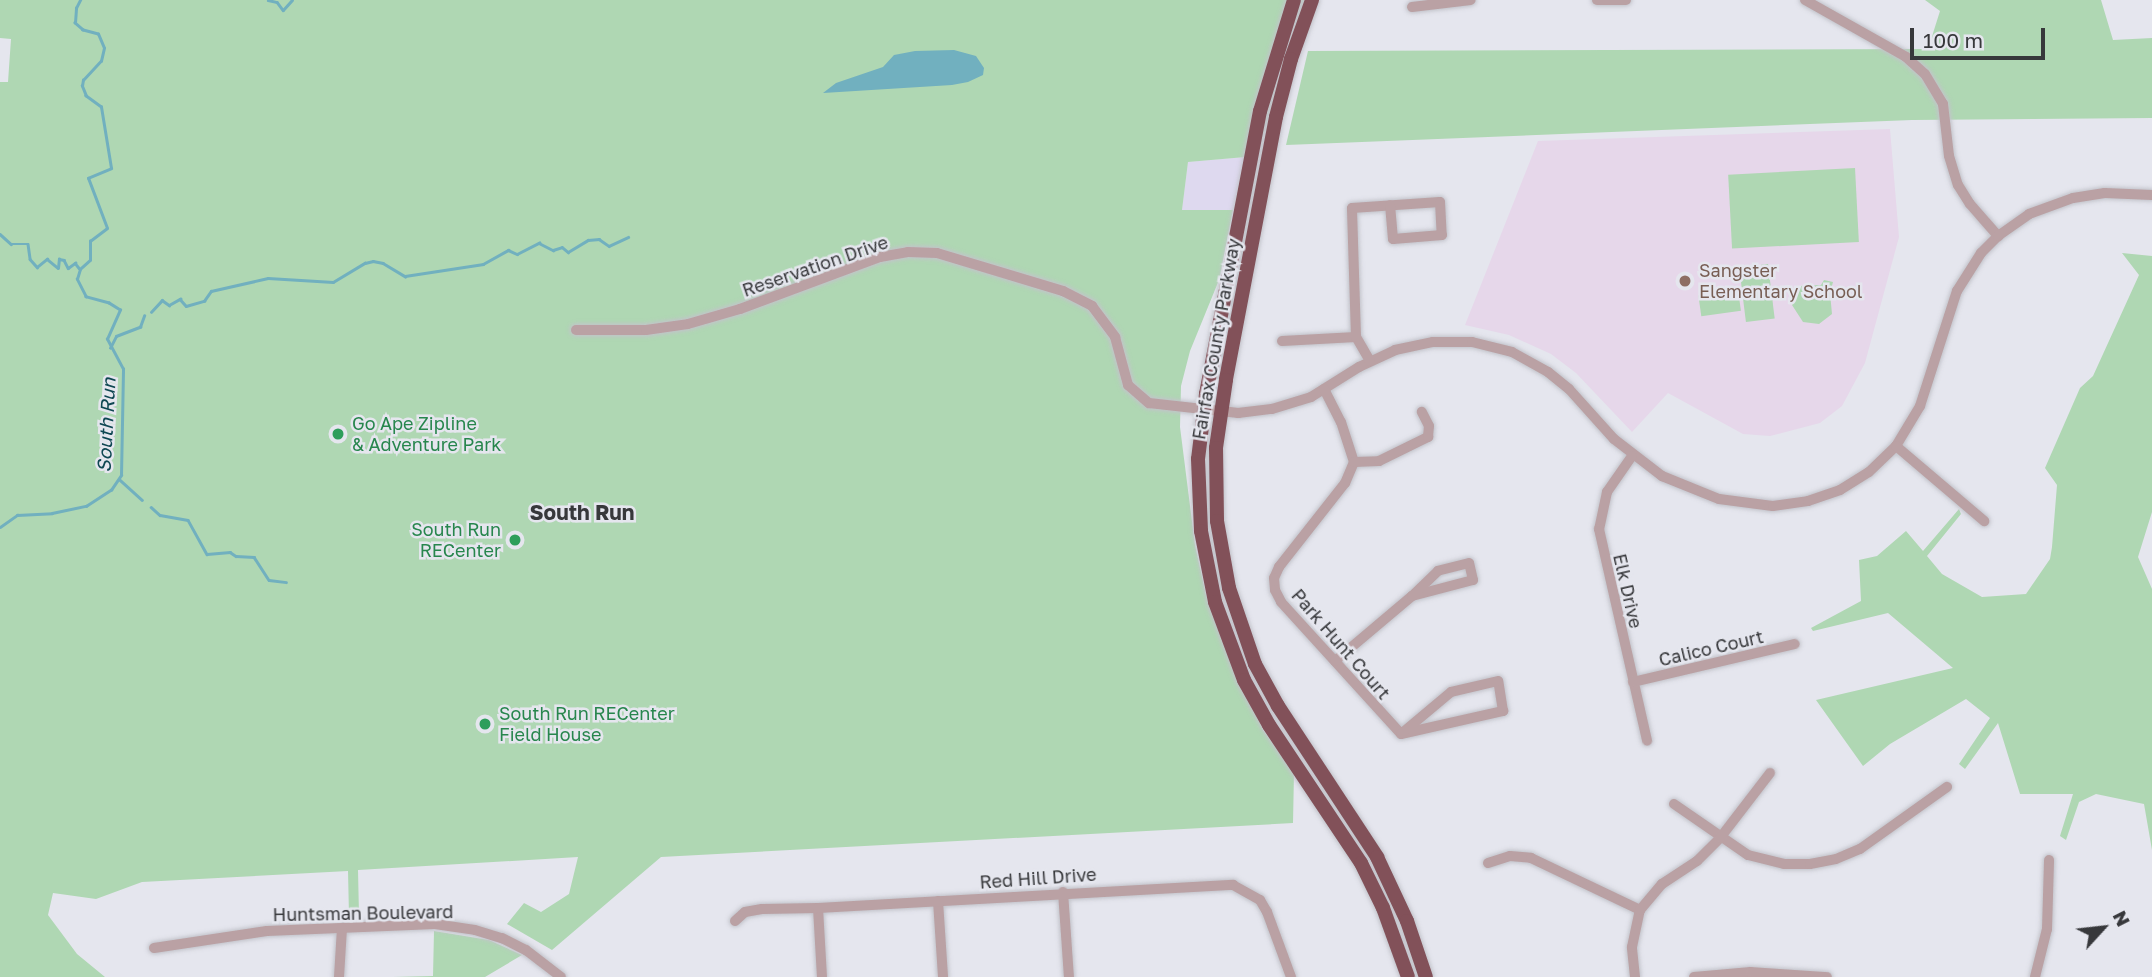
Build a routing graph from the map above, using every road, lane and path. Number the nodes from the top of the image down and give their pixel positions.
1 (1294, 0) edge
2 (1312, 0) edge
3 (1471, 0) edge
4 (1597, 0) edge
5 (1626, 0) edge
6 (1805, 0) edge
7 (1412, 7) dead end
8 (2152, 195) edge
9 (1391, 205) junction
10 (1998, 236) junction
11 (576, 330) dead end
12 (1356, 337) junction
13 (1282, 341) dead end
14 (1370, 361) junction
15 (1324, 389) junction
16 (1203, 410) junction
17 (1221, 411) junction
18 (1422, 412) dead end
19 (1896, 446) junction
20 (1632, 456) junction
21 (1354, 462) junction
22 (1984, 521) dead end
23 (1412, 596) junction
24 (1795, 644) dead end
25 (1335, 661) junction
26 (1633, 682) junction
27 (1401, 734) junction
28 (1647, 741) dead end
29 (1770, 773) dead end
30 (1947, 787) dead end
31 (1674, 804) dead end
32 (1720, 838) junction
33 (2049, 860) dead end
34 (1488, 863) dead end
35 (1063, 892) junction
36 (937, 901) junction
37 (818, 908) junction
38 (1640, 910) junction
39 (735, 920) dead end
40 (342, 928) junction
41 (154, 948) dead end
42 (340, 977) edge
43 (561, 977) edge
44 (822, 977) edge
45 (943, 977) edge
46 (1069, 977) edge
47 (1291, 977) edge
48 (1408, 977) edge
49 (1426, 977) edge
50 (1635, 977) edge
51 (1693, 977) edge
52 (1827, 977) edge
53 (2035, 977) edge

1 - 16 highway, Fairfax County Parkway
2 - 17 highway, Fairfax County Parkway
3 - 7 street
4 - 5 street
6 - 10 street
8 - 10 street, Reservation Drive
9 - 9 street
9 - 12 street
10 - 19 street, Reservation Drive
11 - 16 street, Reservation Drive
12 - 13 street
12 - 14 street
14 - 15 street, Reservation Drive
14 - 20 street, Reservation Drive
15 - 17 street, Reservation Drive
15 - 21 street
16 - 17 street, Reservation Drive
16 - 48 highway, Fairfax County Parkway
17 - 49 highway, Fairfax County Parkway
18 - 21 street
19 - 20 street, Reservation Drive
19 - 22 street
20 - 26 street, Elk Drive
21 - 25 street, Park Hunt Court
23 - 23 street
23 - 25 street
24 - 26 street, Calico Court
25 - 27 street, Park Hunt Court
26 - 28 street, Elk Drive
27 - 27 street
29 - 32 street
30 - 32 street
31 - 32 street
32 - 38 street
33 - 53 street
34 - 38 street
35 - 36 street, Red Hill Drive
35 - 46 street
35 - 47 street, Red Hill Drive
36 - 37 street, Red Hill Drive
36 - 45 street
37 - 39 street, Red Hill Drive
37 - 44 street
38 - 50 street
40 - 41 street, Huntsman Boulevard
40 - 42 street
40 - 43 street, Huntsman Boulevard
51 - 52 street

